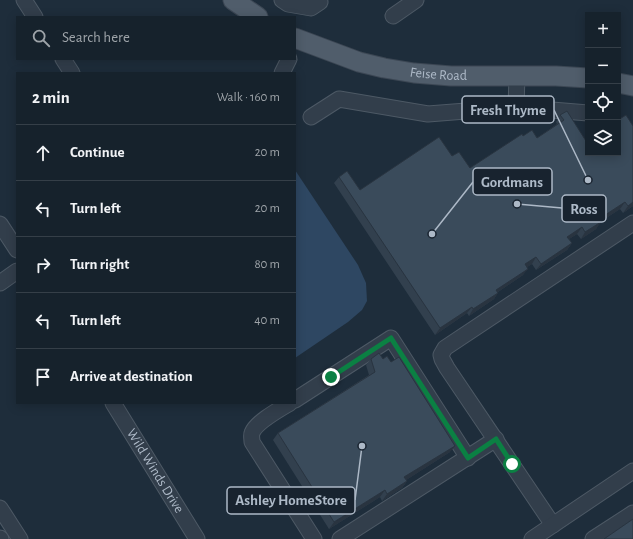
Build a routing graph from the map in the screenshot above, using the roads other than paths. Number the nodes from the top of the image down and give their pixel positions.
1 (24, 0) edge
2 (233, 0) edge
3 (282, 0) edge
4 (318, 0) edge
5 (411, 2) edge
6 (34, 16) edge
7 (257, 16) edge
8 (393, 16) dead end
9 (296, 41) edge
10 (64, 60) edge
11 (288, 60) edge
12 (71, 72) edge
13 (282, 72) edge
14 (517, 76) junction
15 (585, 78) edge
16 (621, 84) edge
17 (633, 86) edge
18 (516, 108) junction
19 (585, 113) edge
20 (312, 118) dead end
21 (633, 223) edge
22 (0, 224) edge
23 (16, 248) edge
24 (16, 272) edge
25 (0, 283) edge
26 (296, 399) edge
27 (114, 404) edge
28 (288, 404) edge
29 (496, 439) junction
30 (468, 458) junction
31 (632, 475) edge
32 (0, 508) edge
33 (633, 513) edge
34 (552, 531) edge
35 (20, 539) edge
36 (197, 539) edge
37 (314, 539) edge
38 (340, 539) edge
39 (532, 539) edge
40 (593, 539) edge

1 - 6 street
2 - 7 main road
3 - 4 street
5 - 8 street
9 - 14 main road, Feise Road
10 - 12 street
11 - 13 street
14 - 15 main road, Feise Road
14 - 18 street
16 - 17 main road
18 - 19 street
18 - 20 street
21 - 29 street
22 - 23 street
24 - 25 street
26 - 30 street
27 - 36 street, Wild Winds Drive
28 - 37 street
29 - 30 street
29 - 34 street
30 - 38 street
31 - 34 street
32 - 35 street
33 - 40 street
34 - 39 street

